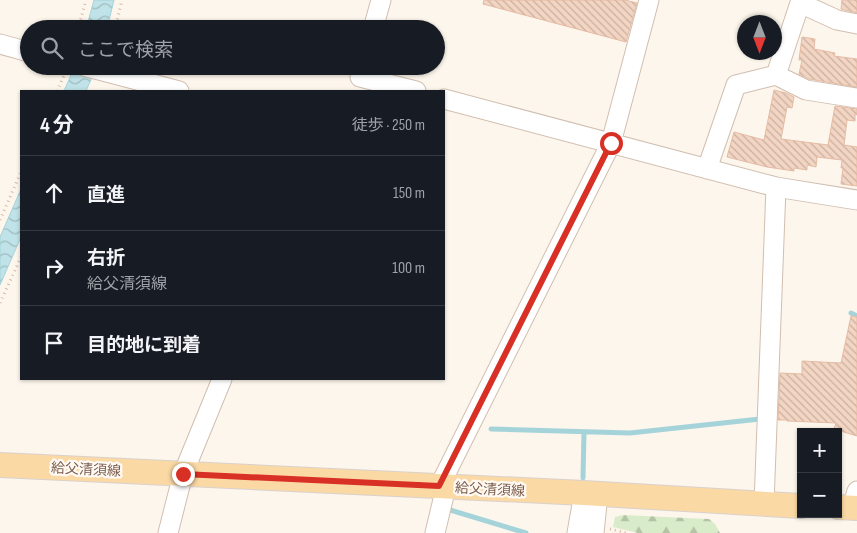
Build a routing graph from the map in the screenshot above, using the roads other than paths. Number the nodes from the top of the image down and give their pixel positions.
1 (381, 0) edge
2 (649, 0) edge
3 (801, 2) edge
4 (375, 20) edge
5 (857, 24) edge
6 (0, 44) edge
7 (20, 50) edge
8 (118, 75) edge
9 (776, 75) junction
10 (359, 78) edge
11 (175, 90) edge
12 (412, 90) edge
13 (445, 98) edge
14 (857, 98) edge
15 (611, 143) junction
16 (707, 169) junction
17 (776, 187) junction
18 (857, 200) edge
19 (222, 380) edge
20 (0, 465) edge
21 (183, 474) junction
22 (443, 487) junction
23 (591, 494) junction
24 (764, 504) junction
25 (797, 506) edge
26 (168, 533) edge
27 (434, 533) edge
28 (577, 533) edge
29 (594, 533) edge

1 - 4 street
2 - 15 street
3 - 5 street
3 - 9 street
6 - 7 street
8 - 11 street
9 - 14 street
9 - 16 street
10 - 12 street
13 - 15 street
15 - 16 street
15 - 22 street
16 - 17 street
17 - 18 street
17 - 24 street
19 - 21 street
20 - 21 main road, 給父清須線
21 - 22 main road, 給父清須線
21 - 26 street
22 - 23 main road, 給父清須線
22 - 27 street
23 - 24 main road, 給父清須線
23 - 28 street
23 - 29 street
24 - 25 main road, 給父清須線

